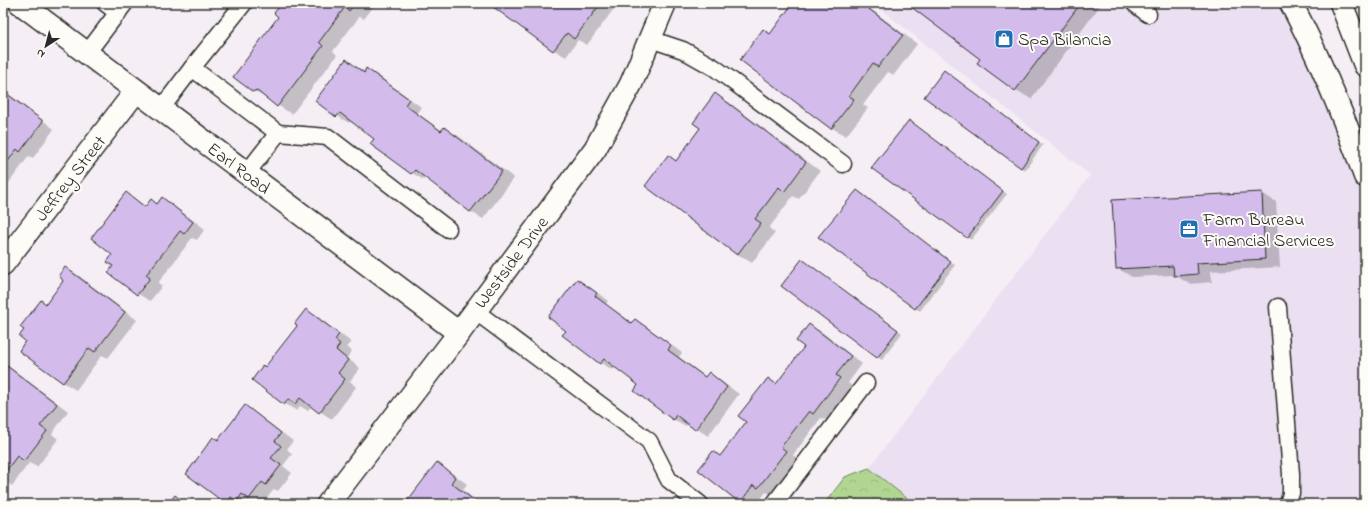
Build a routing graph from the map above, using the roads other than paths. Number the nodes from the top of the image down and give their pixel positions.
1 (20, 3) edge
2 (105, 3) edge
3 (244, 3) edge
4 (665, 3) edge
5 (1134, 3) edge
6 (1291, 3) edge
7 (1341, 3) edge
8 (122, 8) edge
9 (1148, 14) dead end
10 (650, 39) junction
11 (87, 53) junction
12 (1365, 65) edge
13 (192, 68) junction
14 (136, 91) junction
15 (161, 110) junction
16 (278, 132) junction
17 (843, 164) dead end
18 (246, 174) junction
19 (1365, 176) edge
20 (448, 229) dead end
21 (3, 264) edge
22 (1278, 307) dead end
23 (475, 311) junction
24 (458, 333) junction
25 (866, 383) dead end
26 (333, 502) edge
27 (700, 504) edge
28 (774, 504) edge
29 (1288, 504) edge

1 - 11 street, Earl Road
2 - 8 lane
3 - 13 lane
4 - 10 street, Westside Drive
5 - 9 lane
6 - 19 street
7 - 12 street
8 - 11 lane
10 - 17 lane
10 - 23 street, Westside Drive
11 - 14 street, Earl Road
13 - 15 lane
13 - 16 lane
14 - 15 street, Earl Road
14 - 21 street, Jeffrey Street
15 - 18 street, Earl Road
16 - 18 lane
16 - 20 lane
18 - 24 street, Earl Road
22 - 29 lane
23 - 24 street, Westside Drive
23 - 27 lane
24 - 26 street, Westside Drive
25 - 28 lane

